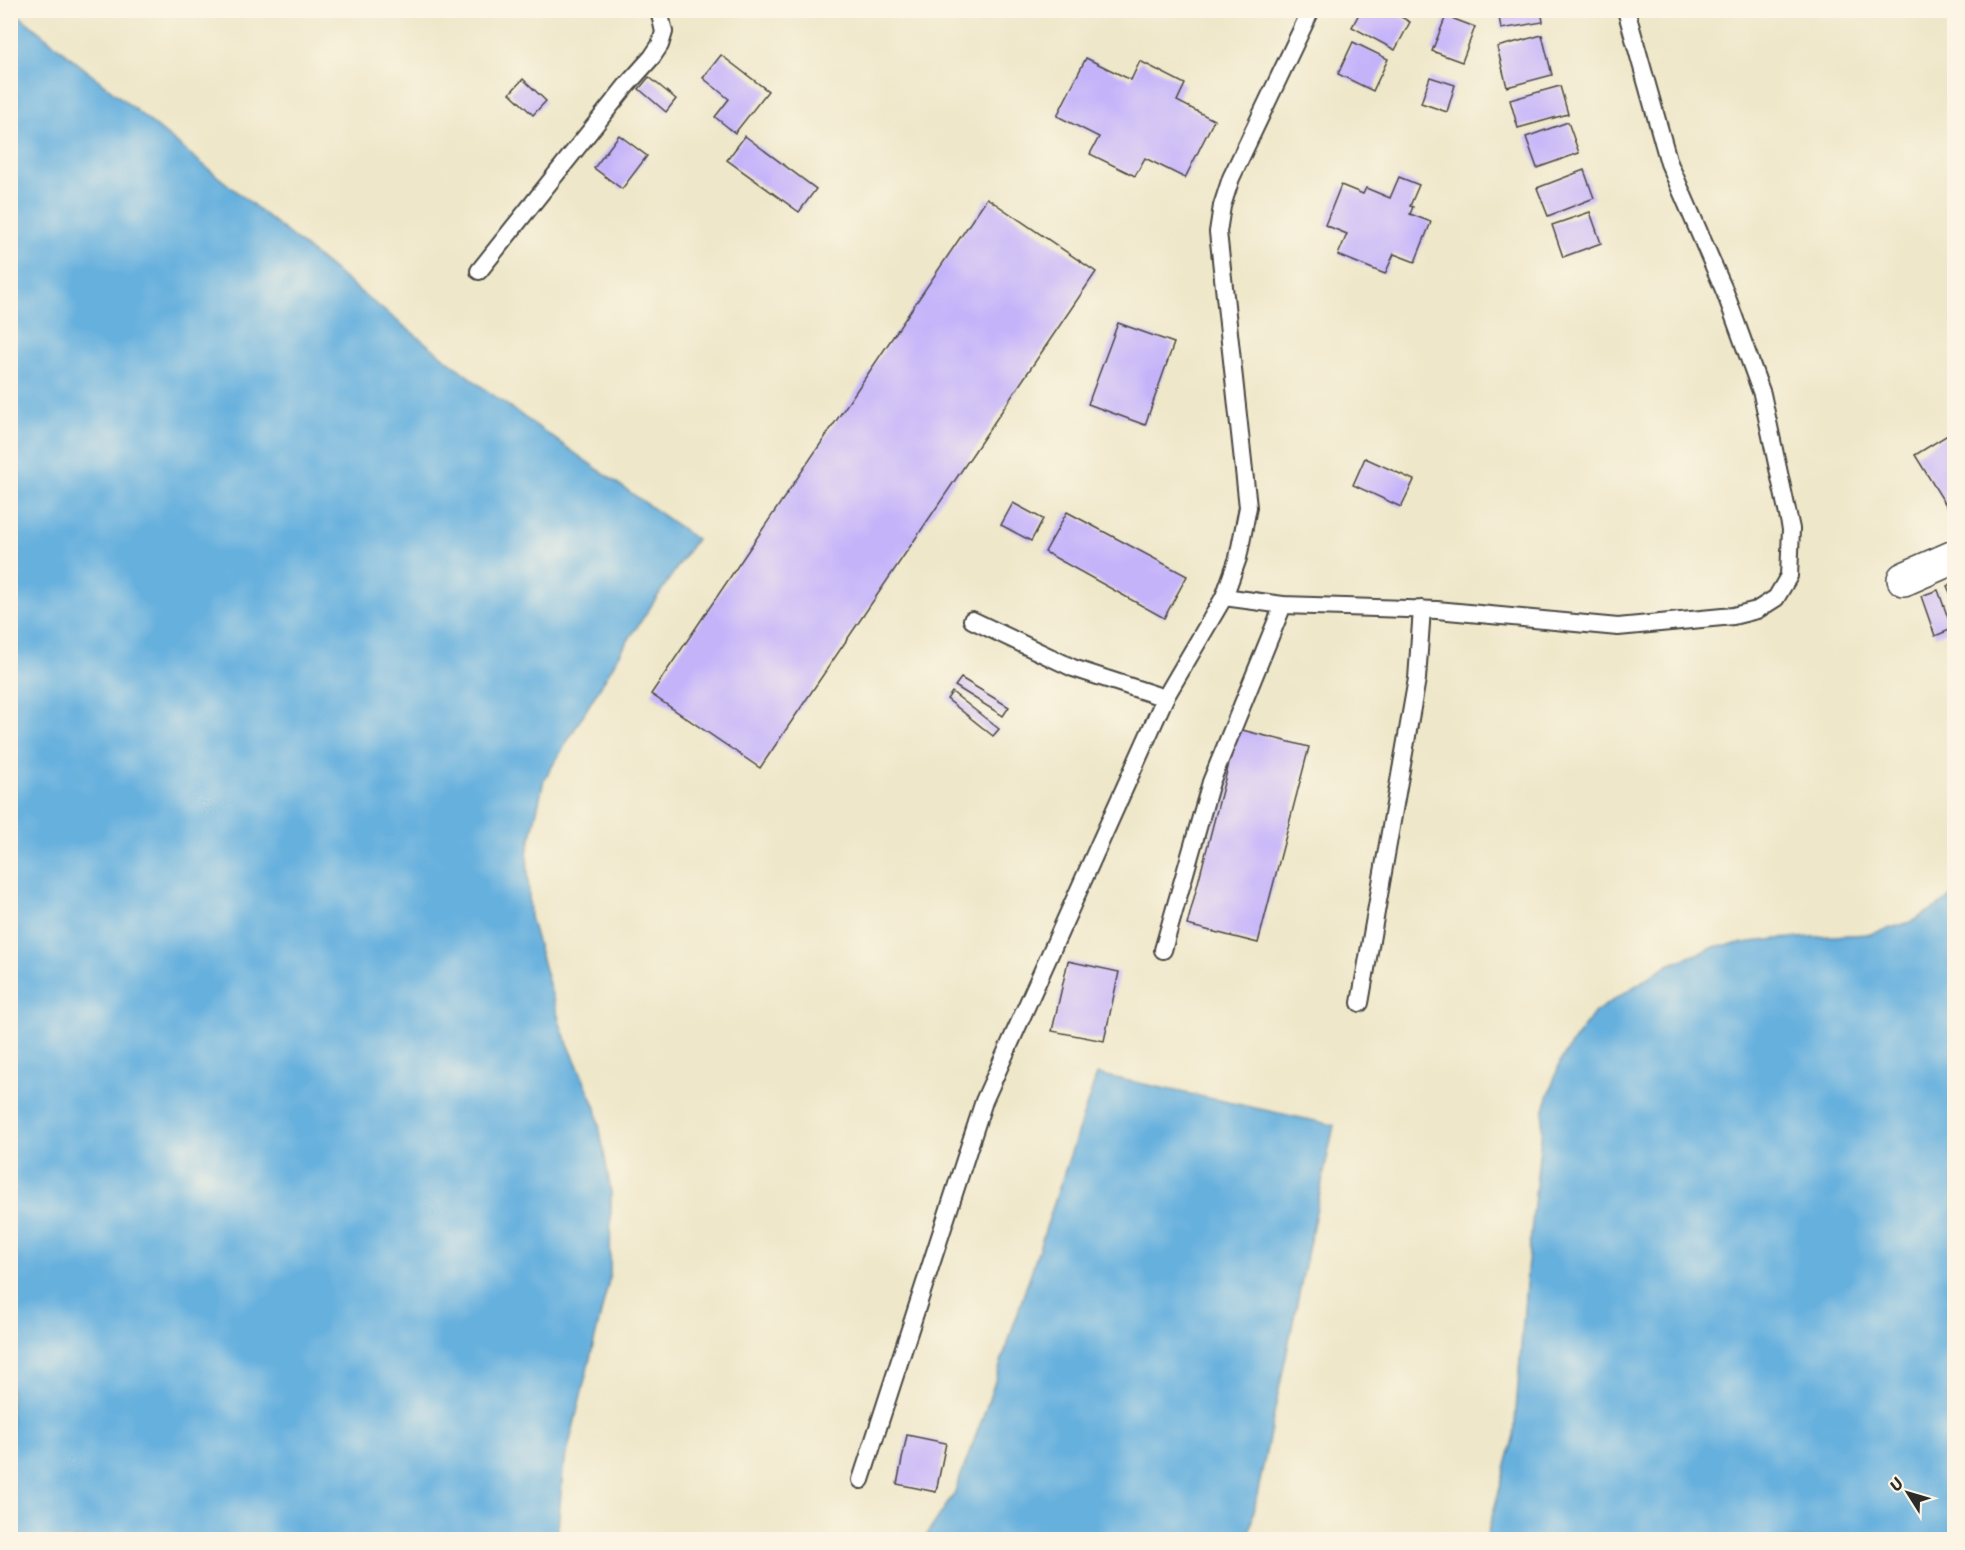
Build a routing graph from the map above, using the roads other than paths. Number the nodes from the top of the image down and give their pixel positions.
1 (659, 10) edge
2 (1311, 10) edge
3 (1626, 10) edge
4 (479, 271) dead end
5 (1954, 557) edge
6 (1904, 579) dead end
7 (1224, 597) junction
8 (1283, 605) junction
9 (1422, 609) junction
10 (972, 620) dead end
11 (1165, 698) junction
12 (1163, 950) dead end
13 (1360, 1003) dead end
14 (861, 1480) dead end

1 - 4 lane
2 - 7 lane
3 - 9 lane
5 - 6 street
7 - 8 lane
7 - 11 lane
8 - 9 lane
8 - 12 lane
9 - 13 lane
10 - 11 lane
11 - 14 lane

